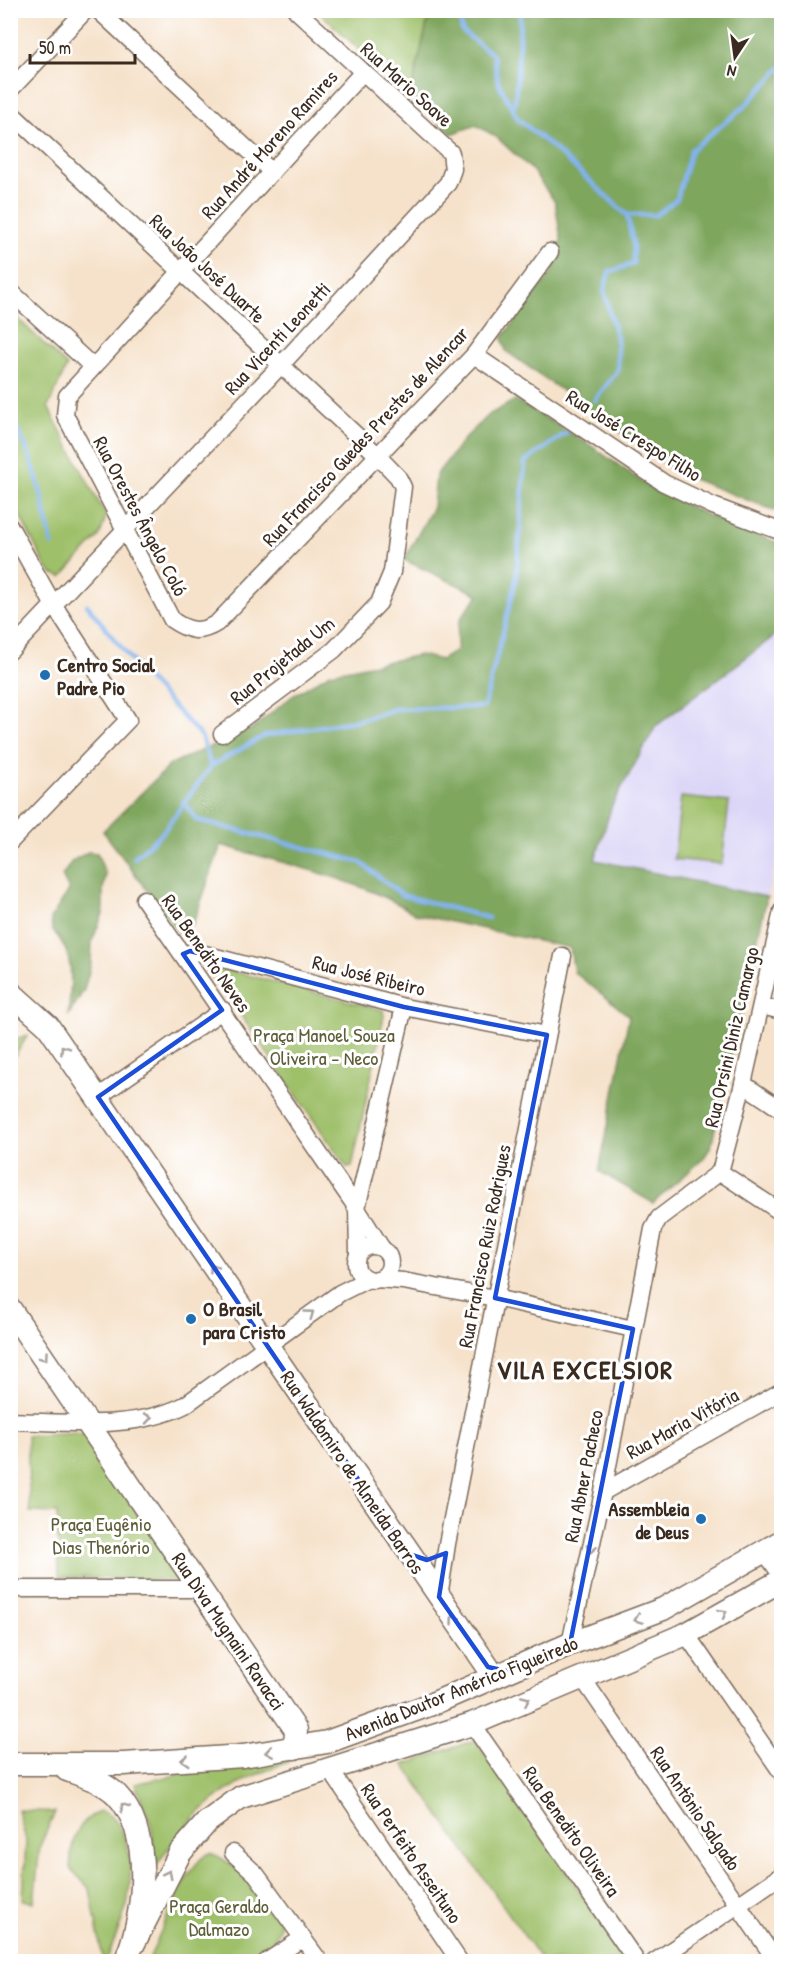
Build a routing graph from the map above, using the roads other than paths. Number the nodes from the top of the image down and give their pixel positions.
1 (86, 10) edge
2 (98, 10) edge
3 (296, 10) edge
4 (363, 72) junction
5 (10, 90) edge
6 (10, 112) edge
7 (453, 169) joint
8 (272, 172) junction
9 (550, 252) dead end
10 (182, 272) junction
11 (10, 291) edge
12 (474, 355) junction
13 (281, 365) junction
14 (92, 366) junction
15 (65, 406) joint
16 (377, 455) junction
17 (10, 527) edge
18 (125, 530) junction
19 (782, 532) edge
20 (54, 604) junction
21 (196, 631) joint
22 (10, 651) edge
23 (222, 734) dead end
24 (10, 842) edge
25 (144, 899) dead end
26 (782, 911) edge
27 (183, 954) junction
28 (562, 956) dead end
29 (10, 992) edge
30 (761, 1006) junction
31 (404, 1007) junction
32 (222, 1010) junction
33 (782, 1011) edge
34 (547, 1035) junction
35 (743, 1083) junction
36 (98, 1097) junction
37 (782, 1110) edge
38 (720, 1172) junction
39 (357, 1208) junction
40 (782, 1213) edge
41 (358, 1253) junction
42 (386, 1253) junction
43 (372, 1279) junction
44 (426, 1285) junction
45 (495, 1298) junction
46 (10, 1309) edge
47 (633, 1329) junction
48 (266, 1346) junction
49 (782, 1391) edge
50 (10, 1421) edge
51 (89, 1423) junction
52 (603, 1491) junction
53 (447, 1544) junction
54 (773, 1546) edge
55 (409, 1554) junction
56 (782, 1576) edge
57 (782, 1581) edge
58 (10, 1589) edge
59 (200, 1589) junction
60 (439, 1597) junction
61 (686, 1634) junction
62 (570, 1644) junction
63 (641, 1652) junction
64 (496, 1672) junction
65 (581, 1676) junction
66 (472, 1724) junction
67 (295, 1748) junction
68 (357, 1759) junction
69 (21, 1765) edge
70 (329, 1768) junction
71 (782, 1773) edge
72 (234, 1853) dead end
73 (782, 1875) edge
74 (737, 1906) junction
75 (303, 1938) junction
76 (129, 1953) edge
77 (266, 1962) edge
78 (320, 1962) edge
79 (460, 1962) edge
80 (637, 1962) edge
81 (654, 1962) edge
82 (777, 1962) edge

1 - 5 street
2 - 8 street
3 - 4 street, Rua Mario Soave
4 - 7 street, Rua Mario Soave
4 - 8 street, Rua André Moreno Ramires
6 - 10 street, Rua João José Duarte
7 - 13 street, Rua Vicenti Leonetti
8 - 10 street, Rua André Moreno Ramires
9 - 12 street, Rua Francisco Guedes Prestes de Alencar
10 - 13 street, Rua João José Duarte
10 - 14 street, Rua André Moreno Ramires
11 - 14 street
12 - 16 street, Rua Francisco Guedes Prestes de Alencar
12 - 19 street, Rua José Crespo Filho
13 - 16 street, Rua João José Duarte
13 - 18 street, Rua Vicenti Leonetti
14 - 15 street, Rua André Moreno Ramires
15 - 18 street, Rua Orestes Ângelo Coló
16 - 21 street, Rua Francisco Guedes Prestes de Alencar
16 - 23 street, Rua Projetada Um
17 - 20 street
18 - 20 street, Rua Vicenti Leonetti
18 - 21 street, Rua Orestes Ângelo Coló
20 - 22 street, Rua Vicenti Leonetti
20 - 24 street
25 - 27 street, Rua Benedito Neves
26 - 30 street, Rua Orsini Diniz Camargo
27 - 31 street, Rua José Ribeiro
27 - 32 street, Rua Benedito Neves
28 - 34 street, Rua Francisco Ruiz Rodrigues
36 -> 29 main road, Rua Waldomiro de Almeida Barros
30 - 33 street
30 - 35 street, Rua Orsini Diniz Camargo
31 - 34 street, Rua José Ribeiro
31 - 39 street
32 - 36 street
32 - 39 street, Rua Benedito Neves
34 - 45 street, Rua Francisco Ruiz Rodrigues
35 - 37 street
35 - 38 street, Rua Orsini Diniz Camargo
48 -> 36 main road, Rua Waldomiro de Almeida Barros
38 - 40 street
38 - 47 street, Rua Abner Pacheco
39 - 41 street
39 - 42 street, Rua Benedito Neves
41 - 42 street
41 - 43 street
42 - 43 street
42 - 44 street, Rua Benedito Neves
43 - 44 street
48 -> 43 street
44 - 45 street
45 - 47 street
45 - 53 street, Rua Francisco Ruiz Rodrigues
46 -> 51 main road, Rua Diva Mugnaini Ravacci
47 - 52 street, Rua Abner Pacheco
51 -> 48 street
48 - 55 main road, Rua Waldomiro de Almeida Barros
49 - 52 street, Rua Maria Vitória
50 - 51 street
51 - 59 main road, Rua Diva Mugnaini Ravacci
52 -> 62 street, Rua Abner Pacheco
53 - 55 street
53 - 60 street, Rua Francisco Ruiz Rodrigues
54 - 56 street
54 -> 62 main road, Avenida Doutor Américo Figueiredo
55 - 60 main road, Rua Waldomiro de Almeida Barros
61 -> 57 main road, Avenida Doutor Américo Figueiredo
58 - 59 street
59 - 67 main road, Rua Diva Mugnaini Ravacci
64 -> 60 main road, Rua Waldomiro de Almeida Barros
61 - 63 main road, Avenida Doutor Américo Figueiredo
61 - 71 street
62 - 63 main road
62 - 64 main road, Avenida Doutor Américo Figueiredo
63 - 65 main road, Avenida Doutor Américo Figueiredo
64 - 67 main road, Avenida Doutor Américo Figueiredo
64 - 68 main road
66 -> 65 main road, Avenida Doutor Américo Figueiredo
65 - 74 street, Rua Antônio Salgado
66 - 68 main road, Avenida Doutor Américo Figueiredo
66 - 80 street, Rua Benedito Oliveira
67 -> 69 main road, Avenida Doutor Américo Figueiredo
68 - 70 main road, Avenida Doutor Américo Figueiredo
76 -> 69 main road
76 -> 70 main road, Avenida Doutor Américo Figueiredo
70 - 79 street, Rua Perfeito Asseituno
72 - 75 street
73 - 74 street
74 - 81 street
74 - 82 street, Rua Antônio Salgado
75 - 77 street
75 - 78 street

